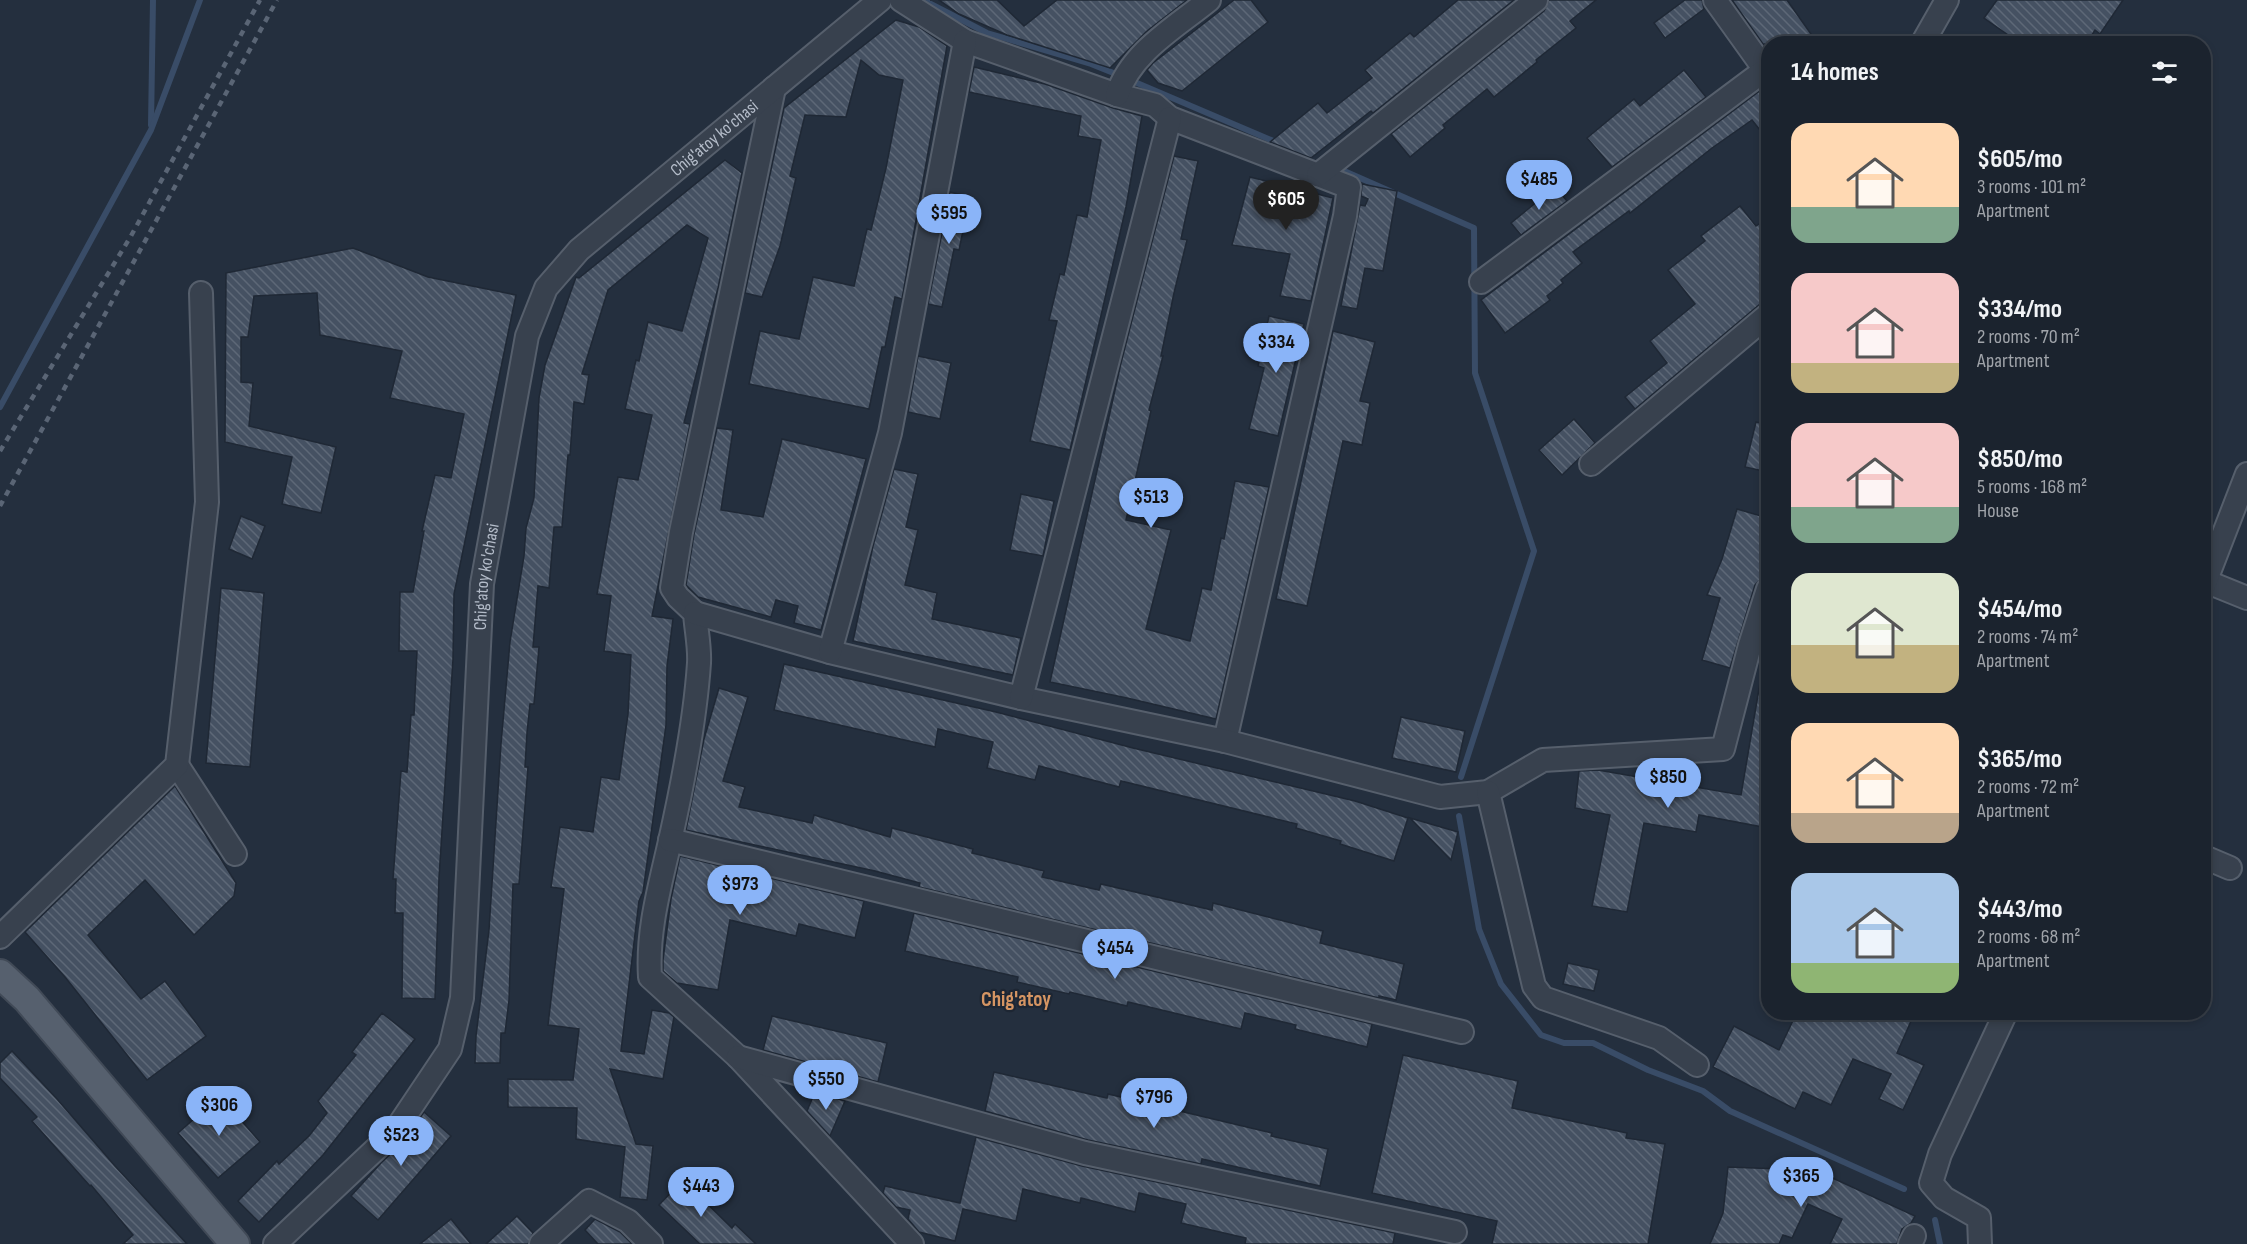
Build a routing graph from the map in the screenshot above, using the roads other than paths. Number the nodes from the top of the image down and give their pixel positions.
1 (880, 0) edge
2 (901, 0) edge
3 (1209, 0) edge
4 (1536, 0) edge
5 (1715, 0) edge
6 (1947, 0) edge
7 (1927, 36) edge
8 (965, 41) junction
9 (1761, 64) edge
10 (1761, 76) edge
11 (774, 88) junction
12 (1119, 88) junction
13 (1170, 118) junction
14 (1318, 175) junction
15 (1480, 282) dead end
16 (201, 293) dead end
17 (1761, 321) edge
18 (1591, 464) dead end
19 (2247, 474) edge
20 (2211, 565) edge
21 (2211, 585) edge
22 (2247, 598) edge
23 (1761, 611) edge
24 (695, 613) junction
25 (830, 652) junction
26 (1022, 698) junction
27 (1225, 741) junction
28 (177, 765) junction
29 (1488, 792) junction
30 (670, 840) junction
31 (235, 854) dead end
32 (2211, 860) edge
33 (2230, 868) dead end
34 (0, 938) edge
35 (0, 974) edge
36 (2002, 1020) edge
37 (1462, 1032) dead end
38 (738, 1057) junction
39 (1697, 1065) dead end
40 (1455, 1232) dead end
41 (235, 1244) edge
42 (275, 1244) edge
43 (541, 1244) edge
44 (651, 1244) edge
45 (912, 1244) edge
46 (1980, 1244) edge

1 - 11 street, Chig'atoy ko'chasi
2 - 8 street
3 - 12 street
4 - 14 street
5 - 9 street
6 - 7 street
8 - 12 street
8 - 25 street
10 - 15 street
11 - 24 street
11 - 42 street, Chig'atoy ko'chasi
12 - 13 street
13 - 14 street
13 - 26 street
14 - 27 street
16 - 28 street
17 - 18 street
19 - 20 street
21 - 22 street
23 - 29 street
24 - 25 street
24 - 30 street
25 - 26 street
26 - 27 street
27 - 29 street
28 - 31 street
28 - 34 street
29 - 39 street
30 - 37 street
30 - 38 street
32 - 33 street
35 - 41 main road
36 - 46 street
38 - 40 street
38 - 45 street
43 - 44 street

